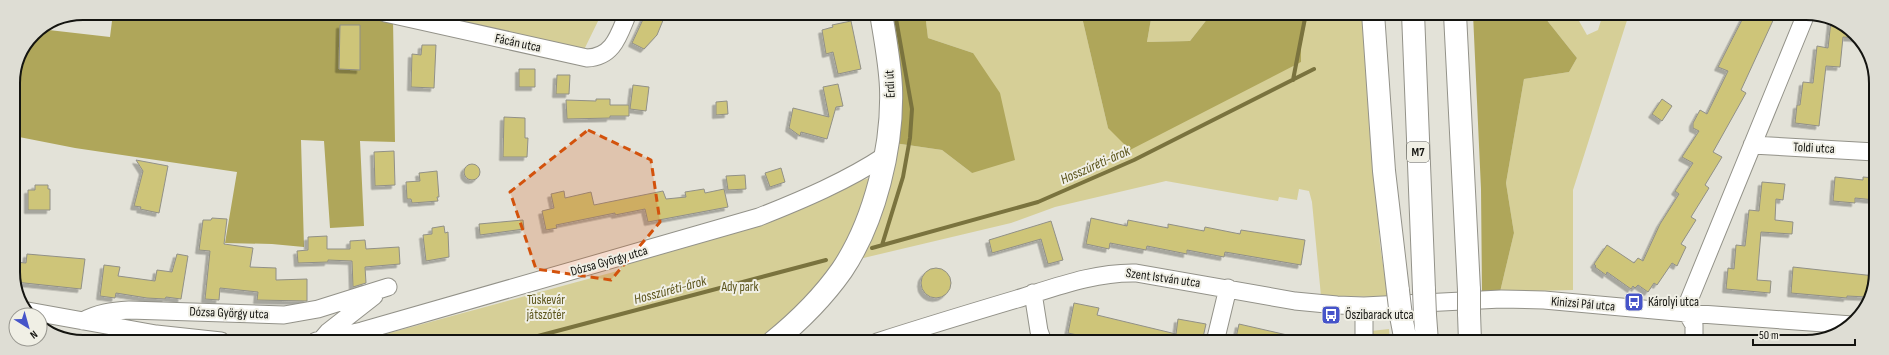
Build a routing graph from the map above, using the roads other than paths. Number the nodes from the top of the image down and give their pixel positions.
1 (416, 20) edge
2 (625, 20) edge
3 (882, 20) edge
4 (1374, 20) edge
5 (1378, 20) edge
6 (1413, 20) edge
7 (1455, 20) edge
8 (1804, 20) edge
9 (1379, 76) junction
10 (1752, 145) junction
11 (1869, 152) edge
12 (886, 155) junction
13 (1228, 288) junction
14 (1034, 294) junction
15 (1395, 304) junction
16 (1364, 306) junction
17 (1687, 314) junction
18 (48, 315) edge
19 (83, 321) junction
20 (1842, 323) edge
21 (165, 335) edge
22 (325, 335) edge
23 (344, 335) edge
24 (787, 335) edge
25 (900, 335) edge
26 (1040, 335) edge
27 (1217, 335) edge
28 (1364, 335) edge
29 (1404, 335) edge
30 (1426, 335) edge
31 (1470, 335) edge
32 (1694, 335) edge

1 - 2 street, Fácán utca
3 - 12 main road, Érdi út
4 - 9 main road
5 - 9 main road
6 - 30 main road, M7, bridge
7 - 31 main road, bridge
8 - 10 street
9 - 15 main road
10 - 11 street, Toldi utca
10 - 17 street
12 - 23 street, Dózsa György utca
12 - 24 main road, Érdi út
13 - 14 street, Szent István utca
13 - 16 street, Szent István utca
13 - 27 street
14 - 25 street, Szent István utca
14 - 26 street
15 - 16 street, Szent István utca
15 - 17 street, Kinizsi Pál utca
15 - 29 main road
16 - 28 street
17 - 20 street, Kinizsi Pál utca
17 - 32 street
18 - 19 street, Dózsa György utca
19 - 21 street, Dózsa György utca
19 - 22 street, Dózsa György utca

